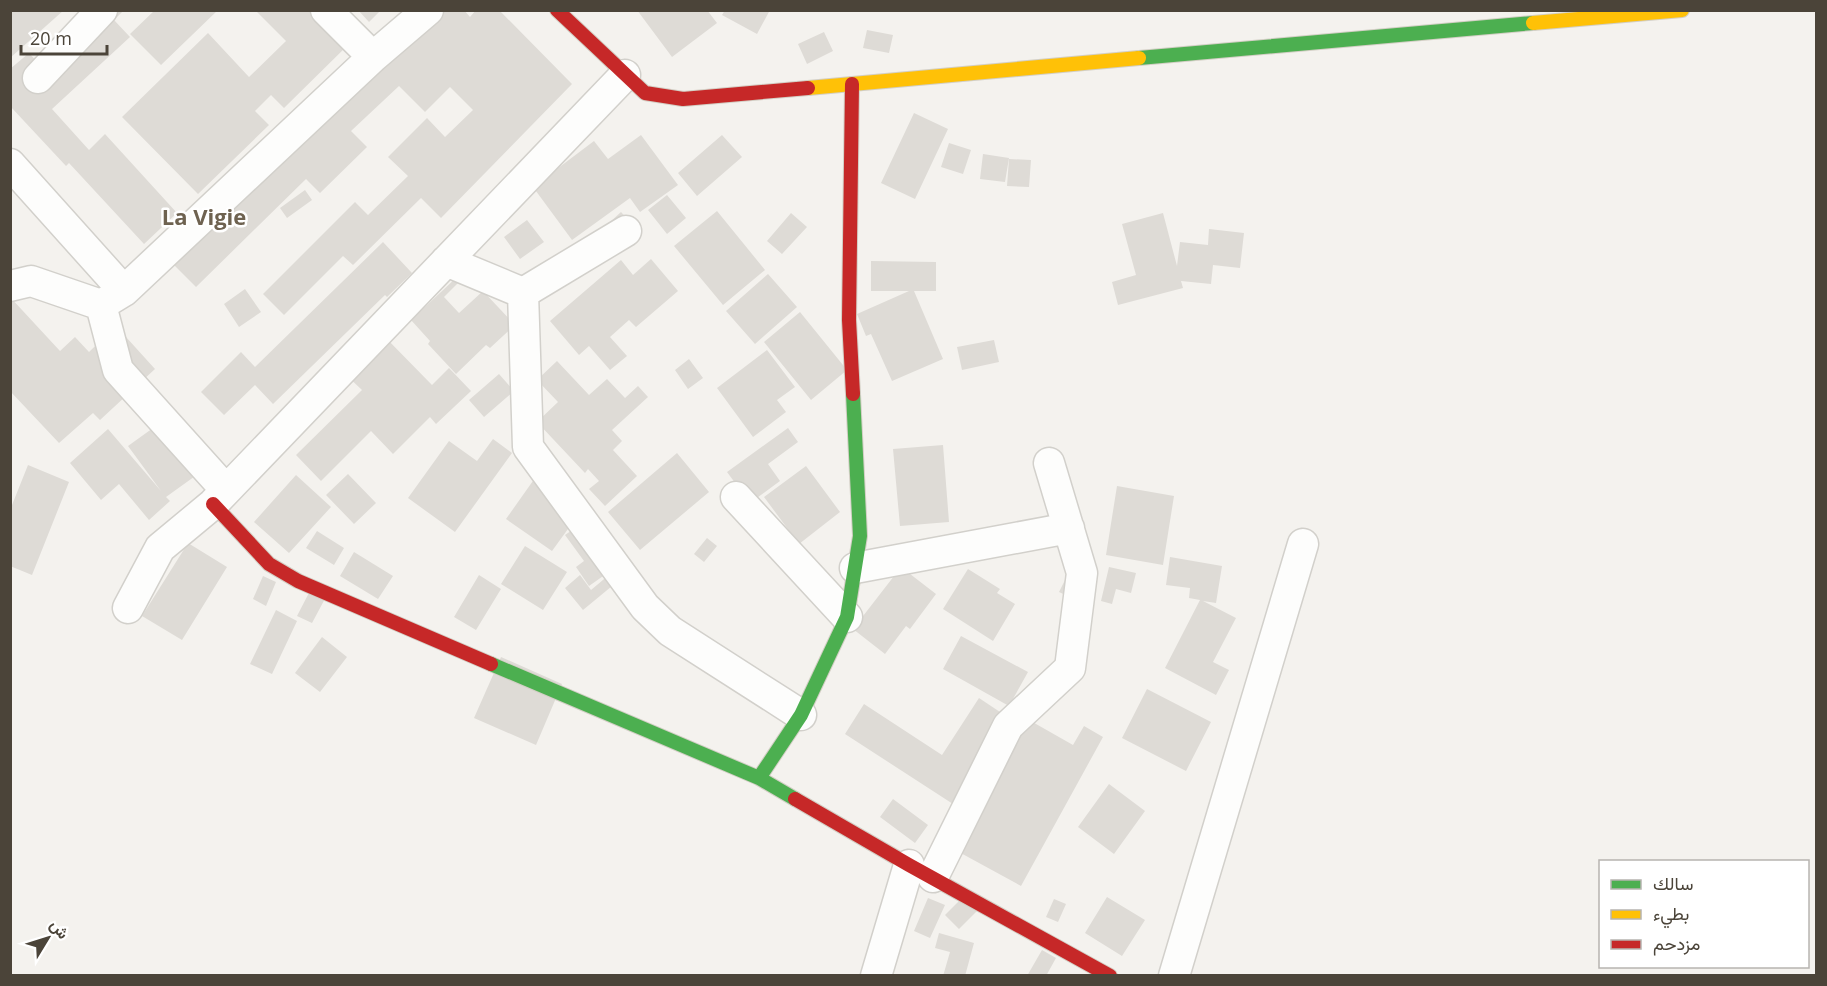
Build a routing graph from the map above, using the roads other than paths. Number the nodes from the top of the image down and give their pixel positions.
1 (102, 10) edge
2 (326, 10) edge
3 (428, 10) edge
4 (557, 10) edge
5 (1682, 10) edge
6 (373, 57) junction
7 (625, 75) junction
8 (38, 78) dead end
9 (852, 84) junction
10 (10, 164) edge
11 (626, 231) dead end
12 (446, 261) junction
13 (10, 286) edge
14 (523, 293) junction
15 (112, 298) junction
16 (1049, 463) dead end
17 (220, 497) junction
18 (736, 497) dead end
19 (1068, 528) junction
20 (1303, 544) dead end
21 (855, 568) junction
22 (128, 608) dead end
23 (847, 617) junction
24 (801, 715) junction
25 (759, 778) junction
26 (921, 871) junction
27 (876, 975) edge
28 (1110, 975) edge
29 (1174, 975) edge

1 - 8 street
2 - 6 street
3 - 6 street
4 - 7 street
5 - 9 street
6 - 15 street
7 - 9 street
7 - 12 street
9 - 21 street
10 - 15 street
11 - 14 street
12 - 14 street
12 - 17 street
13 - 15 street
14 - 24 street
15 - 17 street
16 - 19 street
17 - 22 street
17 - 25 street
18 - 23 street
19 - 21 street
19 - 26 street
20 - 29 street
21 - 23 street
23 - 24 street
24 - 25 street
25 - 26 street
26 - 27 street
26 - 28 street

